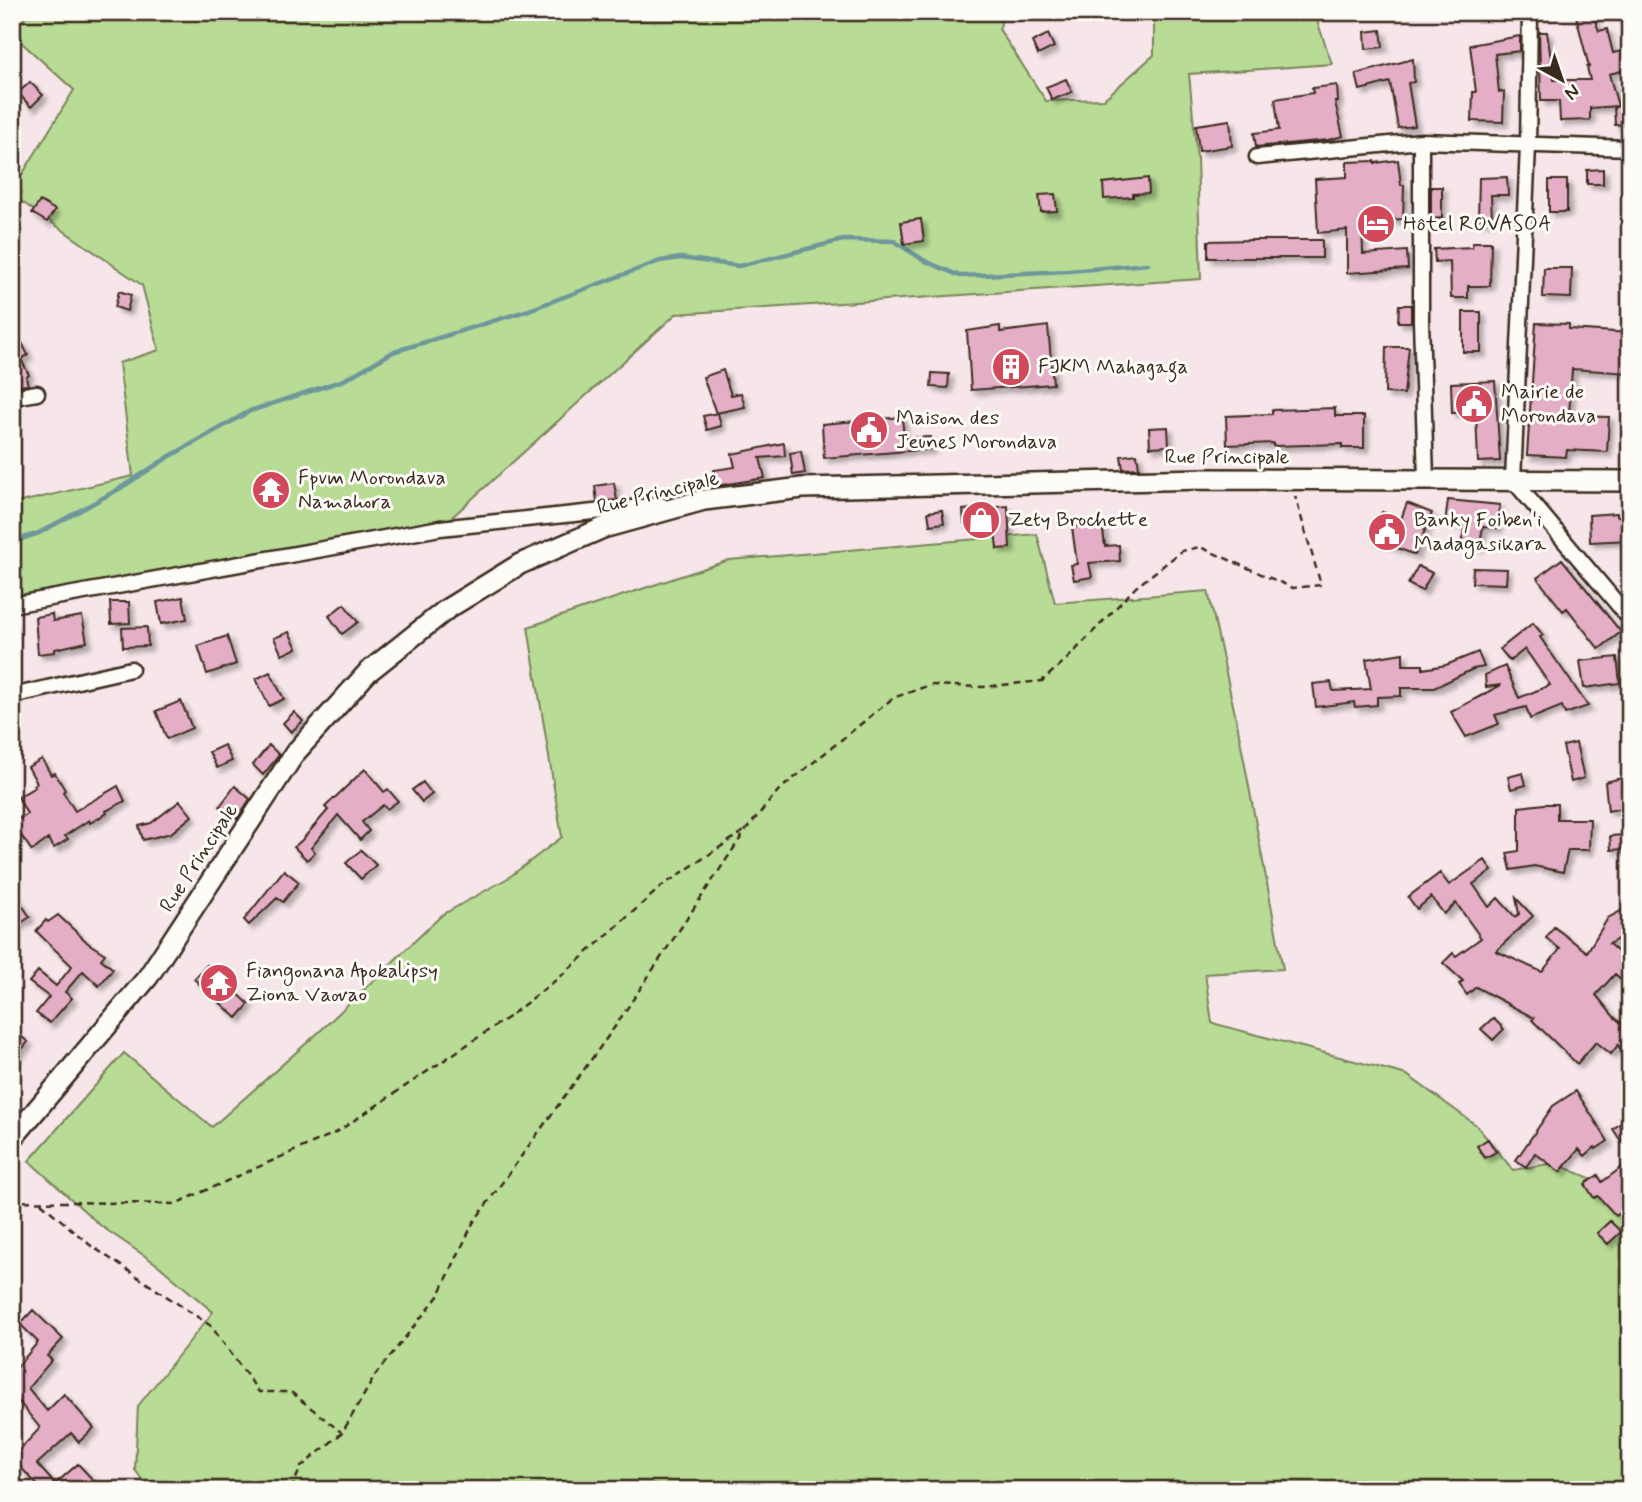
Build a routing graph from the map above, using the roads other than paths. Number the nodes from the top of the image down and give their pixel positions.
1 (1530, 12) edge
2 (1421, 141) junction
3 (1528, 146) junction
4 (1630, 148) edge
5 (1257, 157) dead end
6 (37, 393) dead end
7 (12, 397) edge
8 (1426, 479) junction
9 (1513, 480) junction
10 (1630, 481) edge
11 (704, 500) junction
12 (12, 605) edge
13 (1630, 619) edge
14 (131, 669) dead end
15 (12, 696) edge
16 (12, 1139) edge

1 - 3 street
2 - 3 street
2 - 5 street
2 - 8 street
3 - 4 street
3 - 9 street
6 - 7 street
8 - 9 main road, Rue Principale
8 - 11 main road, Rue Principale
9 - 10 main road, Rue Principale
9 - 13 street
11 - 12 street
11 - 16 main road, Rue Principale
14 - 15 street

